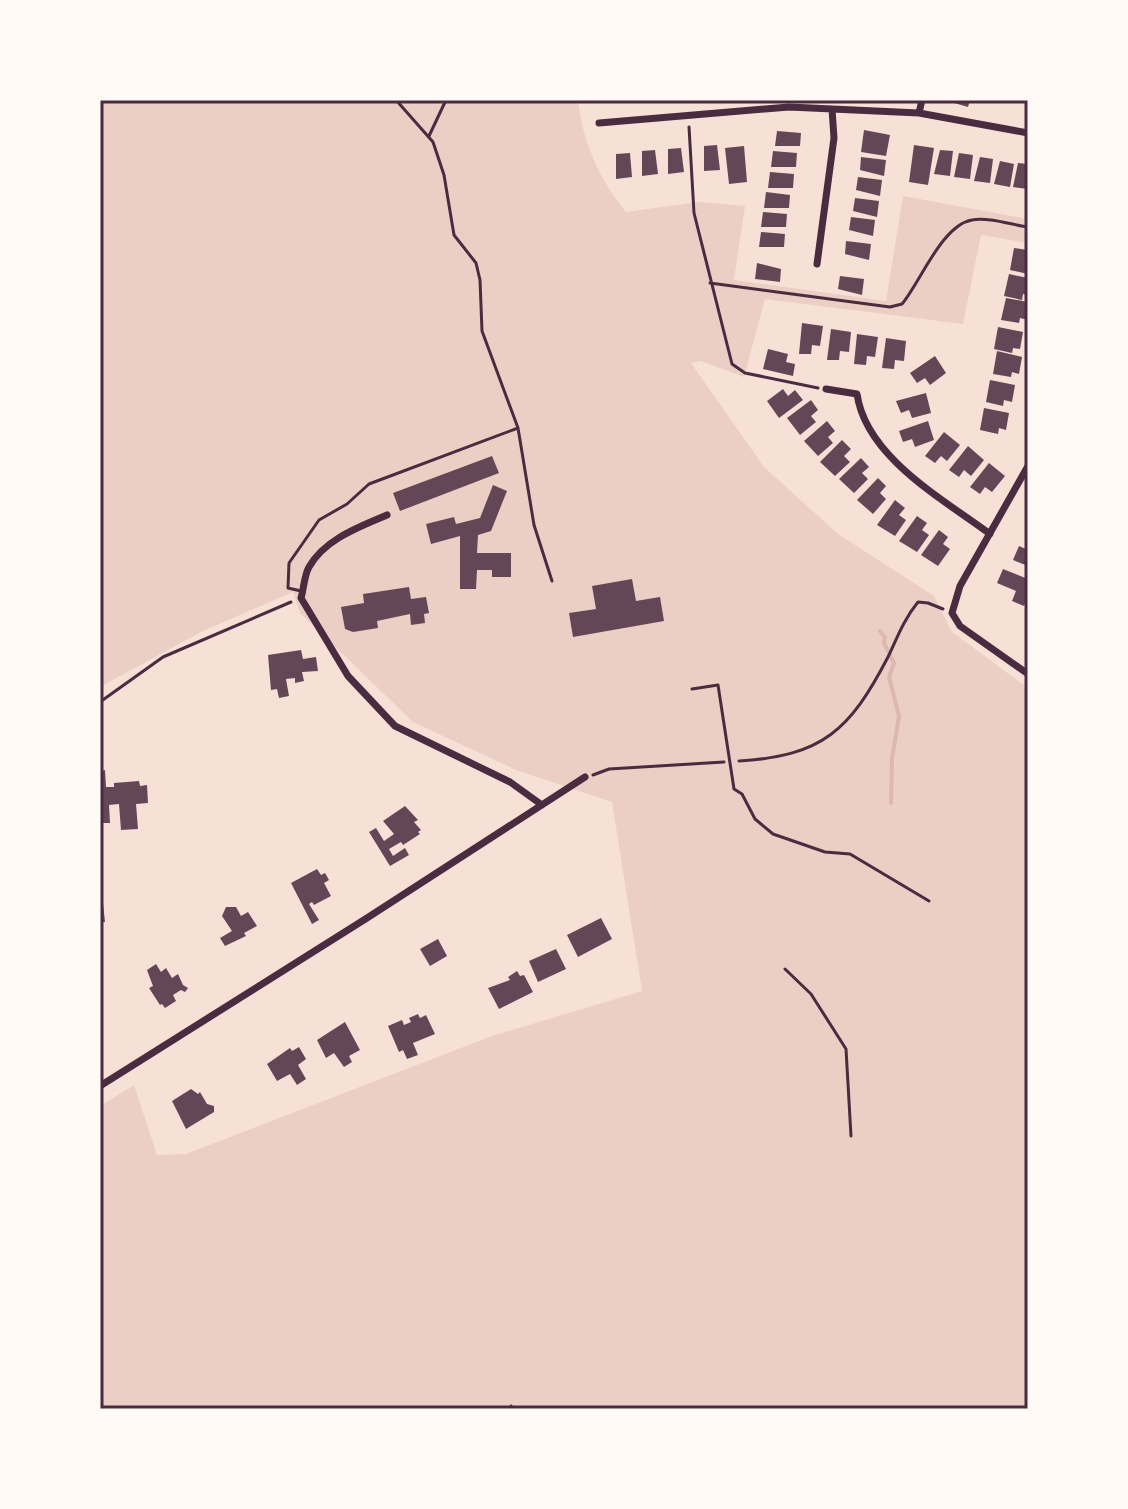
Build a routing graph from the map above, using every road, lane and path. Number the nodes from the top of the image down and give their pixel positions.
1 (396, 100) edge
2 (446, 100) edge
3 (922, 100) edge
4 (832, 109) junction
5 (919, 113) junction
6 (688, 114) junction
7 (599, 123) dead end
8 (1028, 133) edge
9 (429, 137) junction
10 (1028, 227) edge
11 (817, 264) dead end
12 (710, 283) junction
13 (826, 389) joint
14 (518, 428) junction
15 (1028, 466) edge
16 (387, 515) dead end
17 (990, 534) junction
18 (552, 581) dead end
19 (302, 594) junction
20 (952, 613) junction
21 (1028, 674) edge
22 (692, 689) dead end
23 (100, 702) edge
24 (730, 762) junction
25 (585, 777) joint
26 (542, 805) junction
27 (929, 901) dead end
28 (785, 969) dead end
29 (100, 1086) edge
30 (851, 1136) dead end

1 - 9 lane
2 - 9 lane
3 - 5 street
4 - 5 street
4 - 6 street
4 - 11 street
5 - 8 street
6 - 7 street
6 - 12 path
9 - 14 lane
10 - 12 path
12 - 13 path
13 - 17 street
14 - 18 lane
14 - 19 lane
15 - 17 street
16 - 19 street
17 - 20 street
19 - 23 path
19 - 26 street
20 - 21 street
20 - 24 path
22 - 24 lane
24 - 25 path
24 - 27 lane
25 - 26 street
26 - 29 street
28 - 30 lane

